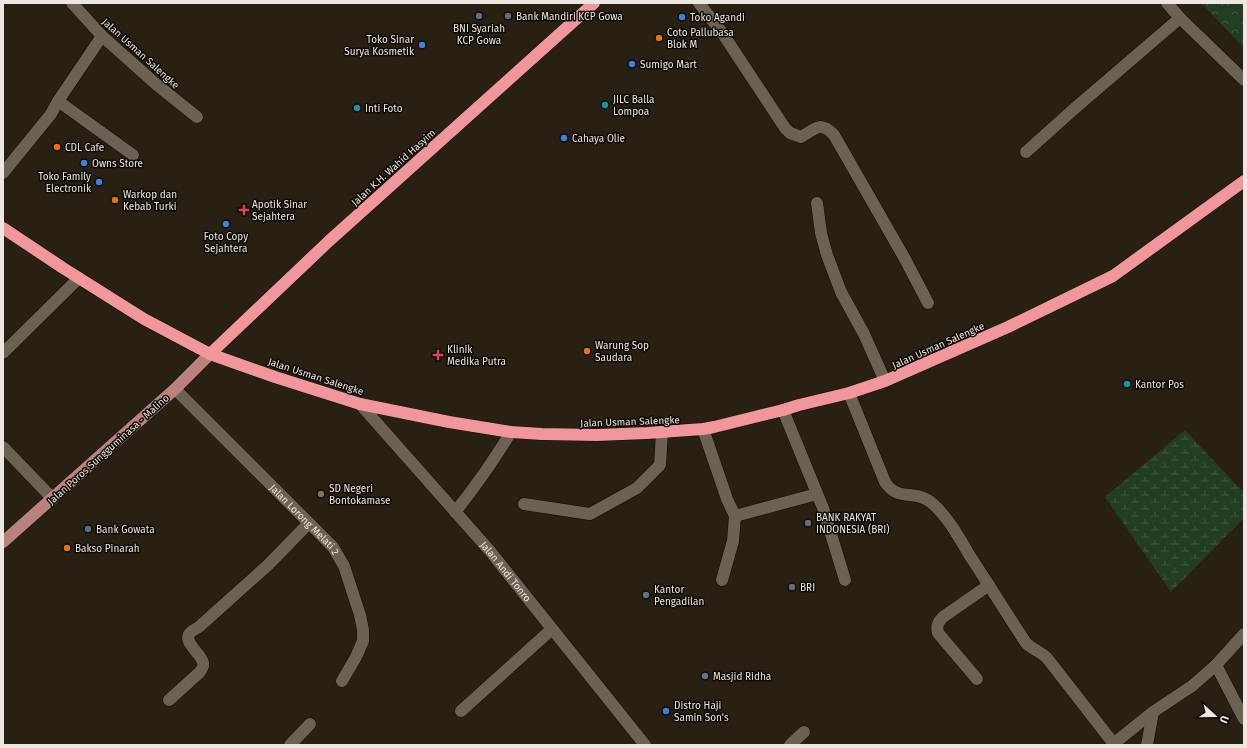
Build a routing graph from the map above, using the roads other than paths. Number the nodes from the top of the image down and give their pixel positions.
1 (72, 3) edge
2 (594, 3) edge
3 (699, 3) edge
4 (1167, 3) edge
5 (1180, 18) junction
6 (102, 36) junction
7 (1244, 80) edge
8 (58, 101) junction
9 (197, 117) dead end
10 (1026, 152) dead end
11 (133, 155) dead end
12 (3, 173) edge
13 (1244, 181) edge
14 (817, 204) dead end
15 (3, 228) edge
16 (79, 278) junction
17 (928, 303) dead end
18 (3, 353) edge
19 (210, 354) junction
20 (885, 381) junction
21 (175, 389) junction
22 (849, 393) junction
23 (360, 404) junction
24 (783, 410) junction
25 (703, 429) junction
26 (511, 432) junction
27 (662, 432) junction
28 (3, 448) edge
29 (817, 494) junction
30 (53, 499) junction
31 (524, 504) dead end
32 (455, 512) junction
33 (735, 516) junction
34 (309, 523) junction
35 (3, 542) edge
36 (722, 580) dead end
37 (845, 580) dead end
38 (989, 585) junction
39 (552, 629) junction
40 (1244, 634) edge
41 (1216, 665) junction
42 (977, 679) dead end
43 (342, 681) dead end
44 (169, 700) dead end
45 (461, 710) dead end
46 (1154, 712) junction
47 (1244, 719) edge
48 (310, 724) dead end
49 (804, 732) dead end
50 (1113, 744) edge
51 (290, 745) edge
52 (645, 745) edge
53 (790, 745) edge
54 (1147, 745) edge

1 - 6 street, Jalan Usman Salengke
2 - 19 highway, Jalan K.H. Wahid Hasyim
3 - 17 street
4 - 5 street
5 - 7 street
5 - 10 street
6 - 8 street
6 - 9 street, Jalan Usman Salengke
8 - 11 street
8 - 12 street
13 - 20 highway, Jalan Usman Salengke
14 - 20 street
15 - 16 highway, Jalan Usman Salengke
16 - 18 street
16 - 19 highway, Jalan Usman Salengke
19 - 21 main road, Jalan Poros Sungguminasa - Malino
19 - 23 highway, Jalan Usman Salengke
20 - 22 highway, Jalan Usman Salengke
21 - 30 main road, Jalan Poros Sungguminasa - Malino
21 - 34 street, Jalan Lorong Melati 2
22 - 24 highway, Jalan Usman Salengke
22 - 38 street
23 - 26 highway, Jalan Usman Salengke
23 - 32 street, Jalan Andi Tonro
24 - 25 highway, Jalan Usman Salengke
24 - 29 street
25 - 27 highway, Jalan Usman Salengke
25 - 33 street
26 - 27 highway, Jalan Usman Salengke
26 - 32 street
27 - 31 street
28 - 30 street
29 - 33 street
29 - 37 street
30 - 35 main road, Jalan Poros Sungguminasa - Malino
32 - 39 street, Jalan Andi Tonro
33 - 36 street
34 - 43 street, Jalan Lorong Melati 2
34 - 44 street
38 - 42 street
38 - 50 street
39 - 45 street
39 - 52 street, Jalan Andi Tonro
40 - 41 street
41 - 46 street
41 - 47 street
46 - 50 street
46 - 54 street
48 - 51 street
49 - 53 street

